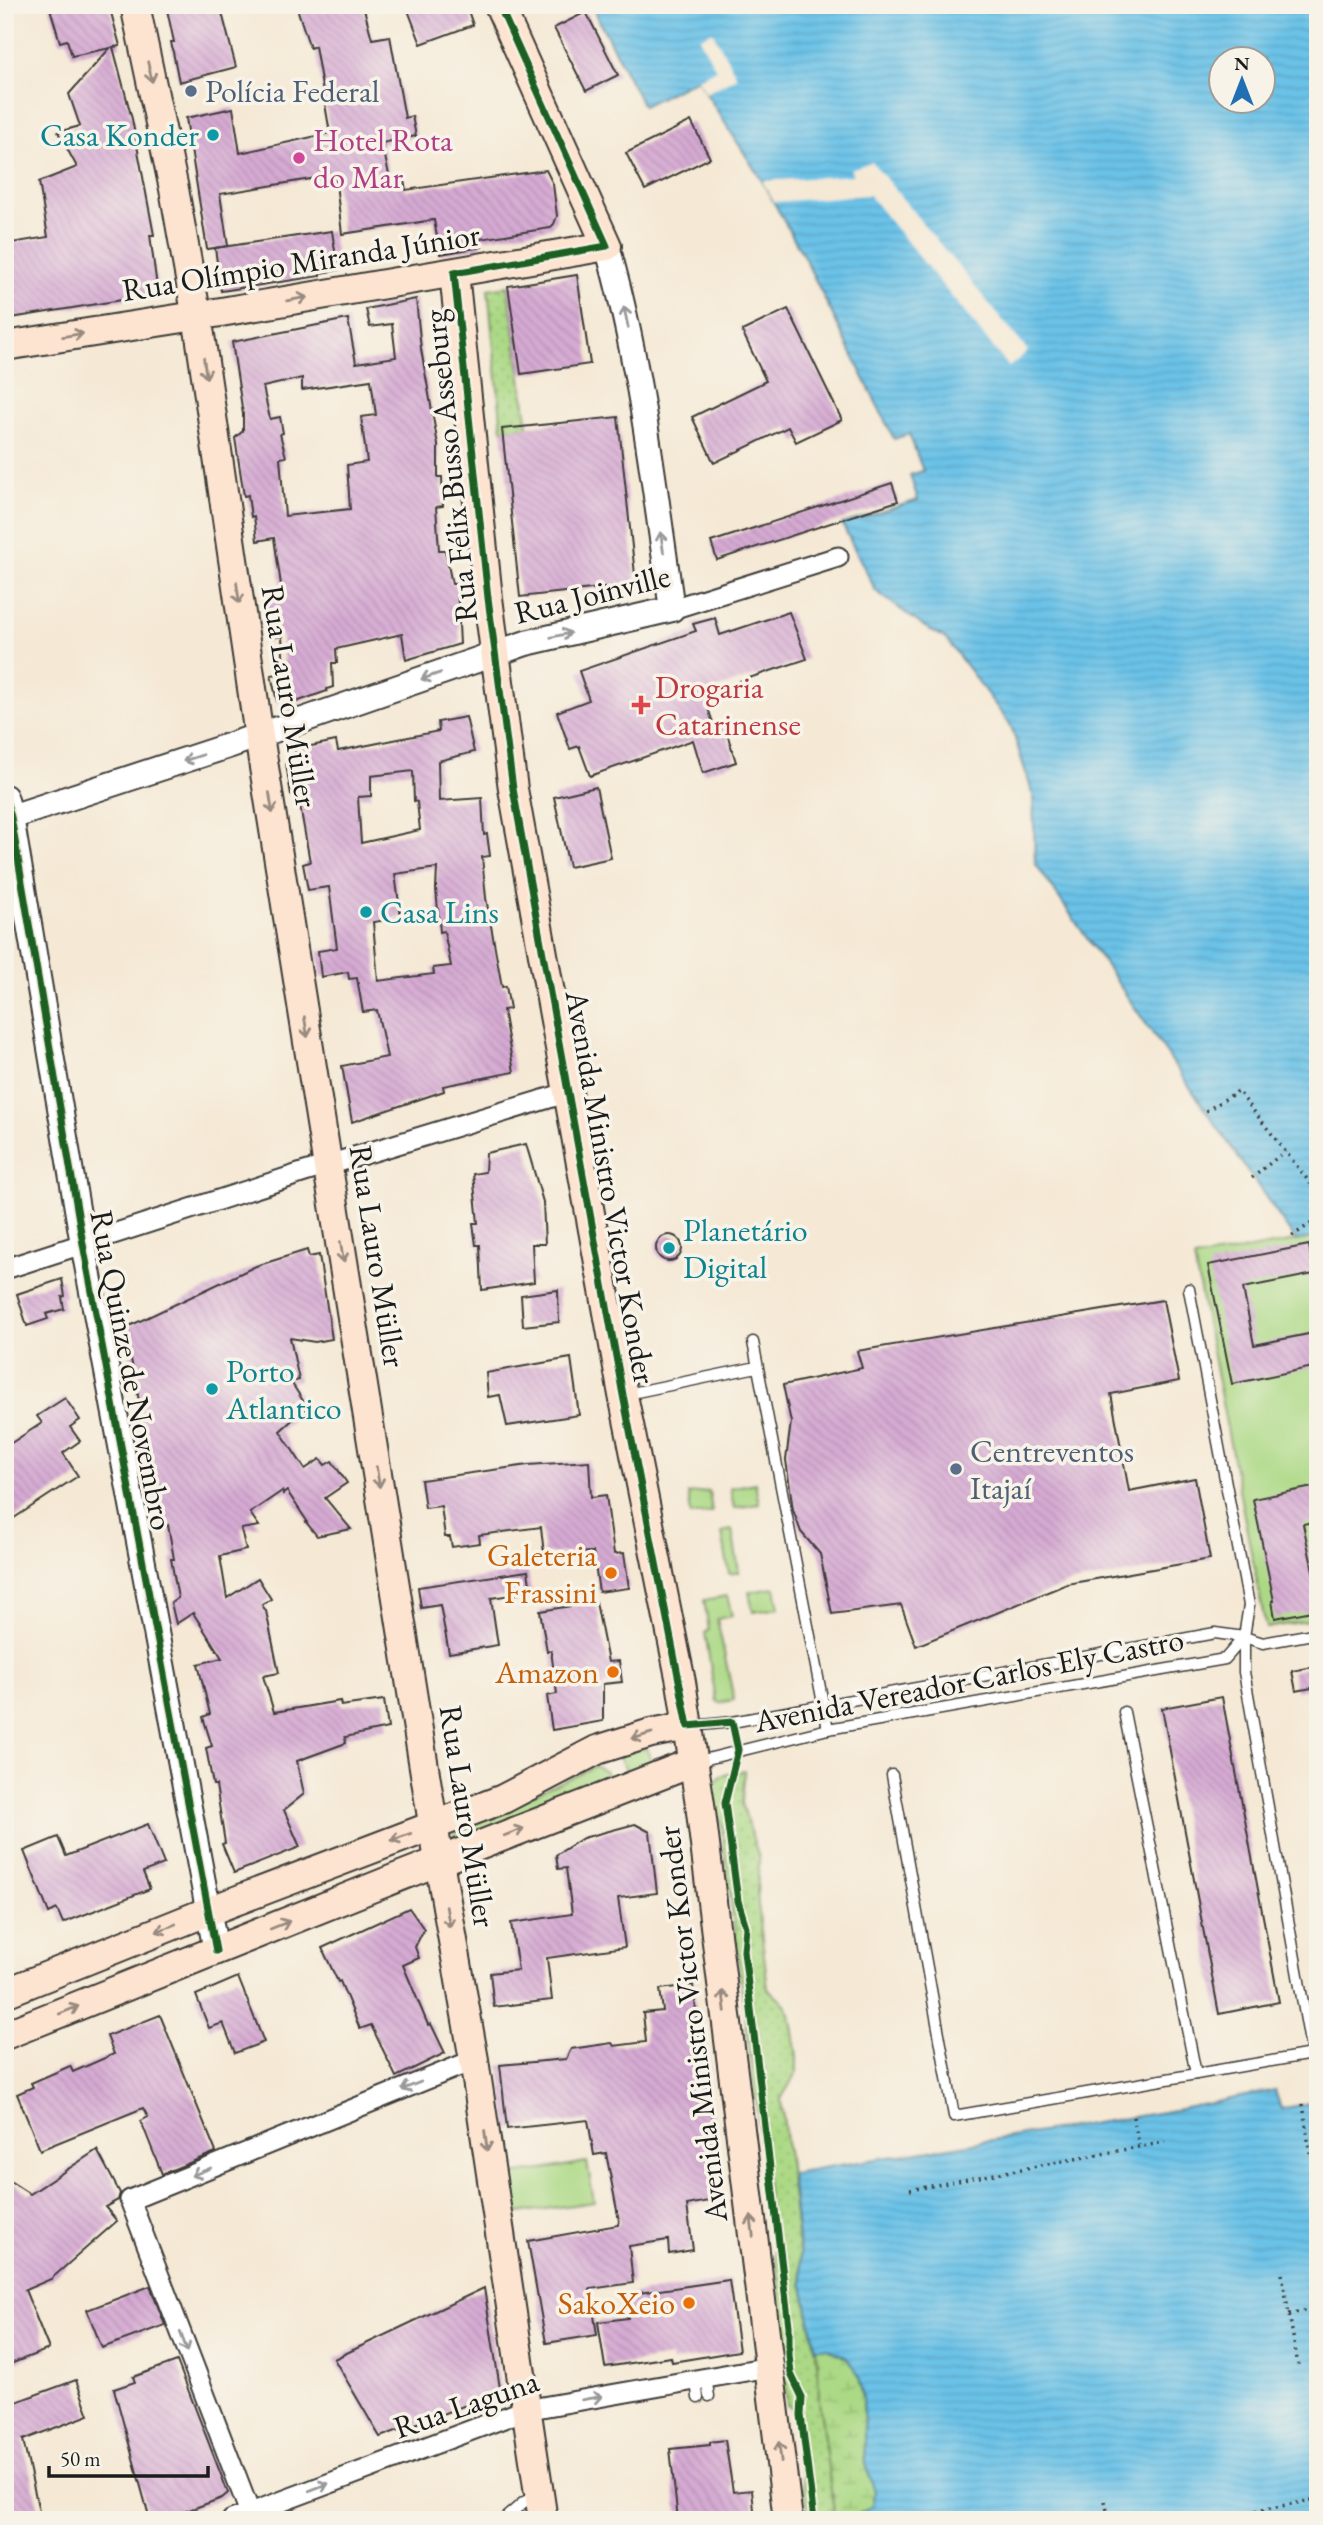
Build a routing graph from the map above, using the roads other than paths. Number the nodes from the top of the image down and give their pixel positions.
1 (135, 5) edge
2 (499, 5) edge
3 (607, 246) junction
4 (454, 272) junction
5 (197, 316) junction
6 (5, 346) edge
7 (838, 557) dead end
8 (672, 609) junction
9 (496, 654) junction
10 (259, 736) junction
11 (7, 811) edge
12 (569, 1092) junction
13 (328, 1165) junction
14 (83, 1244) junction
15 (5, 1269) edge
16 (1189, 1289) dead end
17 (753, 1342) dead end
18 (757, 1367) junction
19 (623, 1395) junction
20 (1318, 1633) edge
21 (1244, 1637) junction
22 (823, 1706) junction
23 (1124, 1712) dead end
24 (688, 1726) junction
25 (828, 1729) junction
26 (597, 1750) junction
27 (694, 1762) junction
28 (892, 1775) dead end
29 (618, 1792) junction
30 (433, 1825) junction
31 (439, 1861) junction
32 (209, 1911) junction
33 (216, 1951) junction
34 (5, 1993) edge
35 (5, 2035) edge
36 (1315, 2053) edge
37 (474, 2060) junction
38 (1196, 2074) junction
39 (769, 2367) junction
40 (525, 2410) junction
41 (541, 2507) edge
42 (241, 2516) edge
43 (503, 2520) edge
44 (788, 2520) edge

1 -> 5 main road, Rua Lauro Müller
2 - 3 main road
3 - 4 main road, Rua Olímpio Miranda Júnior
8 -> 3 street
5 -> 4 main road, Rua Olímpio Miranda Júnior
4 - 9 main road, Rua Félix Busso Asseburg
6 -> 5 main road, Rua Olímpio Miranda Júnior
5 -> 10 main road, Rua Lauro Müller
7 - 8 street, Rua Joinville
9 -> 8 street, Rua Joinville
9 -> 10 street, Rua Joinville
9 - 12 main road, Avenida Ministro Victor Konder
10 -> 11 street, Rua Joinville
10 -> 13 main road, Rua Lauro Müller
11 - 14 street, Rua Quinze de Novembro
12 - 13 street
12 - 19 main road, Avenida Ministro Victor Konder
13 - 14 street
13 -> 30 main road, Rua Lauro Müller
14 - 15 street
14 - 32 street, Rua Quinze de Novembro
16 - 21 lane
17 - 18 lane
18 - 19 lane
18 - 22 lane
19 - 24 main road, Avenida Ministro Victor Konder
20 - 21 lane, Avenida Vereador Carlos Ely Castro
21 - 22 lane, Avenida Vereador Carlos Ely Castro
21 - 25 lane, Avenida Vereador Carlos Ely Castro
21 - 36 lane
22 - 24 lane, Avenida Vereador Carlos Ely Castro
22 - 25 lane
23 - 38 lane
24 -> 26 main road
24 - 27 main road, Avenida Ministro Victor Konder
25 - 27 lane, Avenida Vereador Carlos Ely Castro
26 - 29 main road
26 - 30 main road
27 - 29 main road
39 -> 27 main road, Avenida Ministro Victor Konder
28 - 38 lane
31 -> 29 main road
30 - 31 main road, Rua Lauro Müller
30 -> 32 main road
33 -> 31 main road
31 -> 37 main road, Rua Lauro Müller
32 - 33 street, Rua Quinze de Novembro
32 -> 34 main road
35 -> 33 main road
36 - 38 lane
37 -> 40 main road, Rua Lauro Müller
37 -> 42 street
40 -> 39 street, Rua Laguna
44 -> 39 main road, Avenida Ministro Victor Konder
40 - 41 main road, Rua Lauro Müller
42 -> 40 street, Rua Laguna
41 - 43 lane

